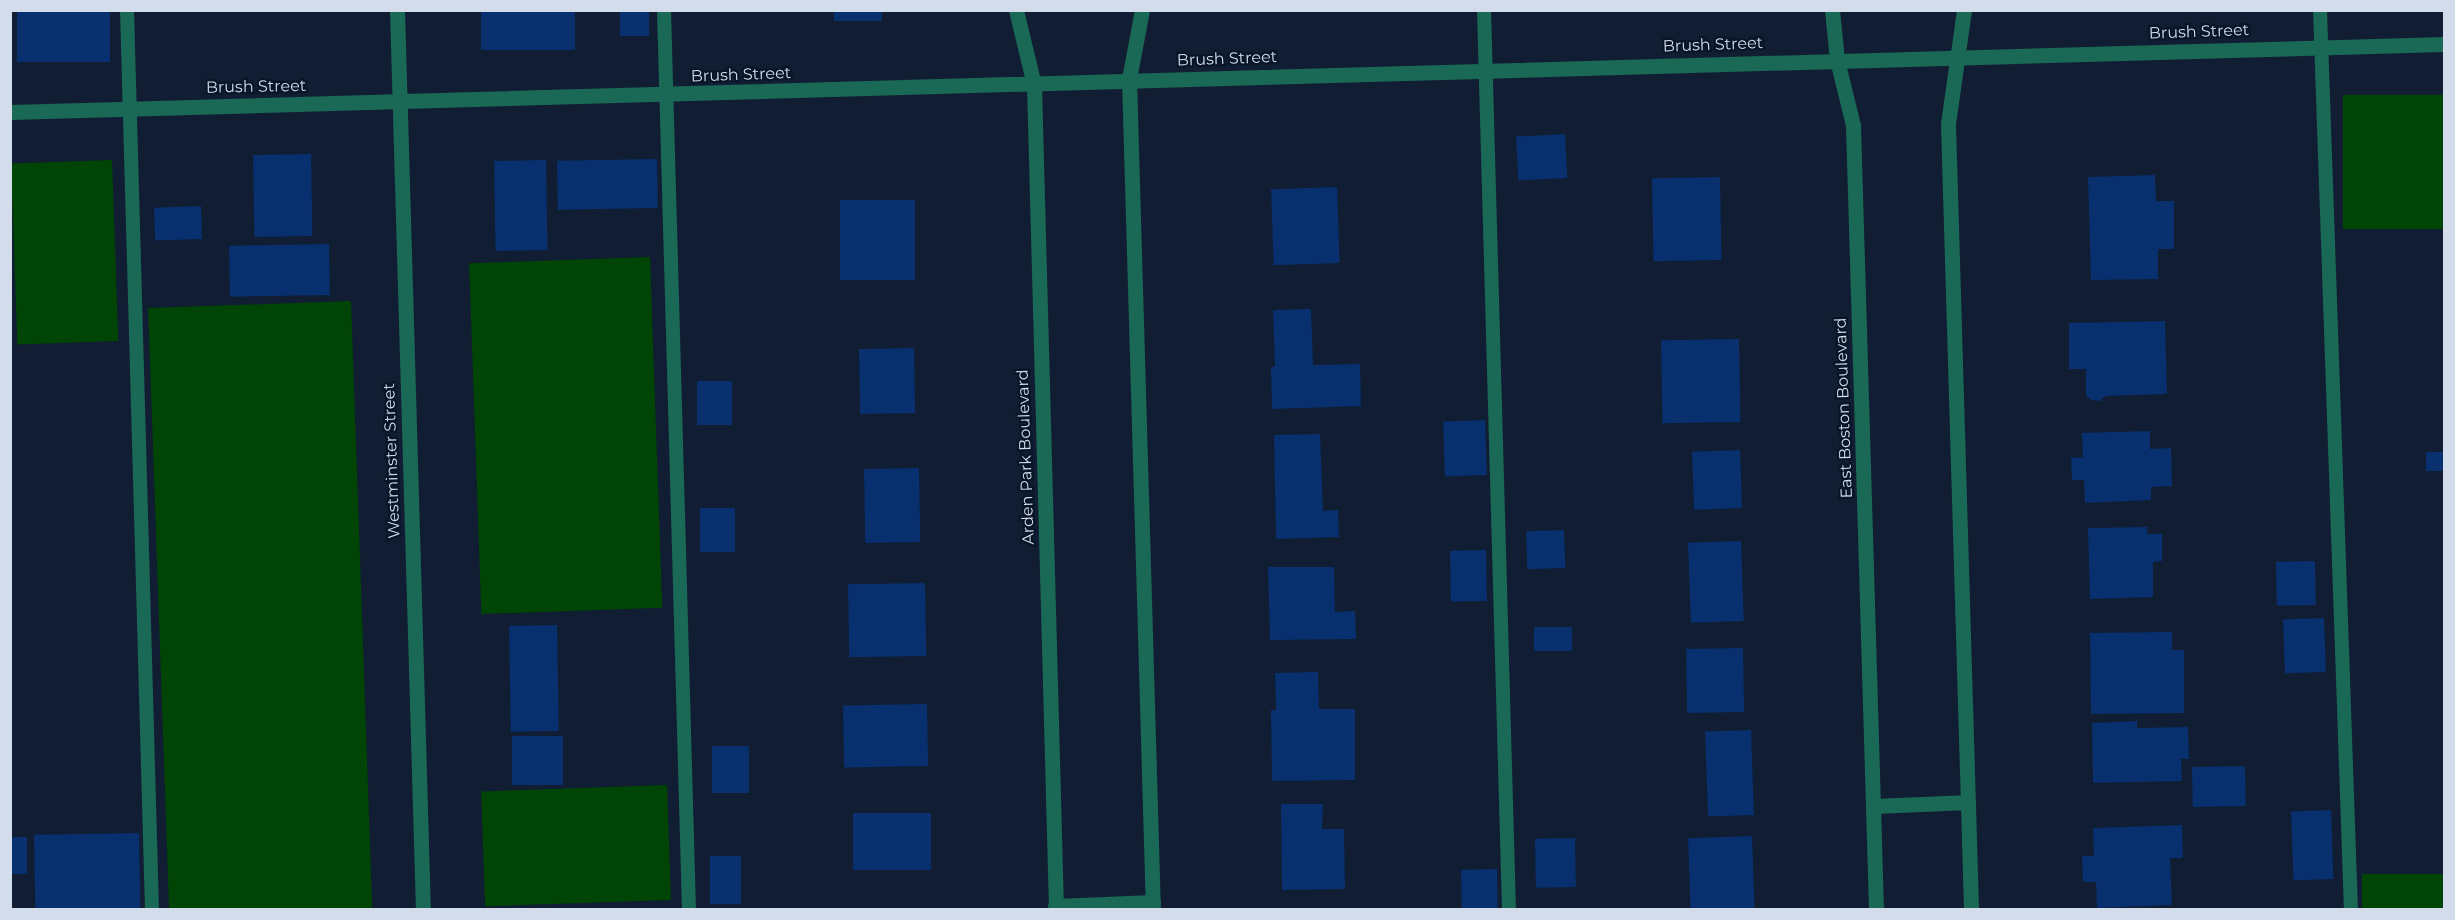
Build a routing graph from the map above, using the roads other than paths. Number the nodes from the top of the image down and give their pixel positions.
1 (127, 10) edge
2 (397, 10) edge
3 (664, 10) edge
4 (1016, 10) edge
5 (1142, 10) edge
6 (1484, 10) edge
7 (1832, 10) edge
8 (1964, 10) edge
9 (2320, 10) edge
10 (2445, 44) edge
11 (2321, 47) junction
12 (1960, 57) junction
13 (1837, 60) junction
14 (1485, 70) junction
15 (1129, 79) junction
16 (1034, 85) junction
17 (666, 95) junction
18 (400, 102) junction
19 (130, 108) junction
20 (10, 112) edge
21 (1968, 802) junction
22 (1874, 806) junction
23 (1153, 905) edge
24 (1055, 908) edge
25 (152, 909) edge
26 (423, 909) edge
27 (689, 909) edge
28 (1509, 909) edge
29 (1876, 909) edge
30 (1971, 909) edge
31 (2350, 909) edge

1 - 19 lane
2 - 18 street, Westminster Street
3 - 17 lane
4 - 16 street, Arden Park Boulevard
5 - 15 street, Arden Park Boulevard
6 - 14 lane
7 - 13 street, East Boston Boulevard
8 - 12 street
9 - 11 lane
10 - 11 street, Brush Street
11 - 12 street, Brush Street
11 - 31 lane
12 - 13 street, Brush Street
12 - 21 street
13 - 14 street, Brush Street
13 - 22 street, East Boston Boulevard
14 - 15 street, Brush Street
14 - 28 lane
15 - 16 street, Brush Street
15 - 23 street, Arden Park Boulevard
16 - 17 street, Brush Street
16 - 24 street, Arden Park Boulevard
17 - 18 street, Brush Street
17 - 27 lane
18 - 19 street, Brush Street
18 - 26 street, Westminster Street
19 - 20 street, Brush Street
19 - 25 lane
21 - 22 street
21 - 30 street
22 - 29 street, East Boston Boulevard
23 - 24 street, Arden Park Boulevard

